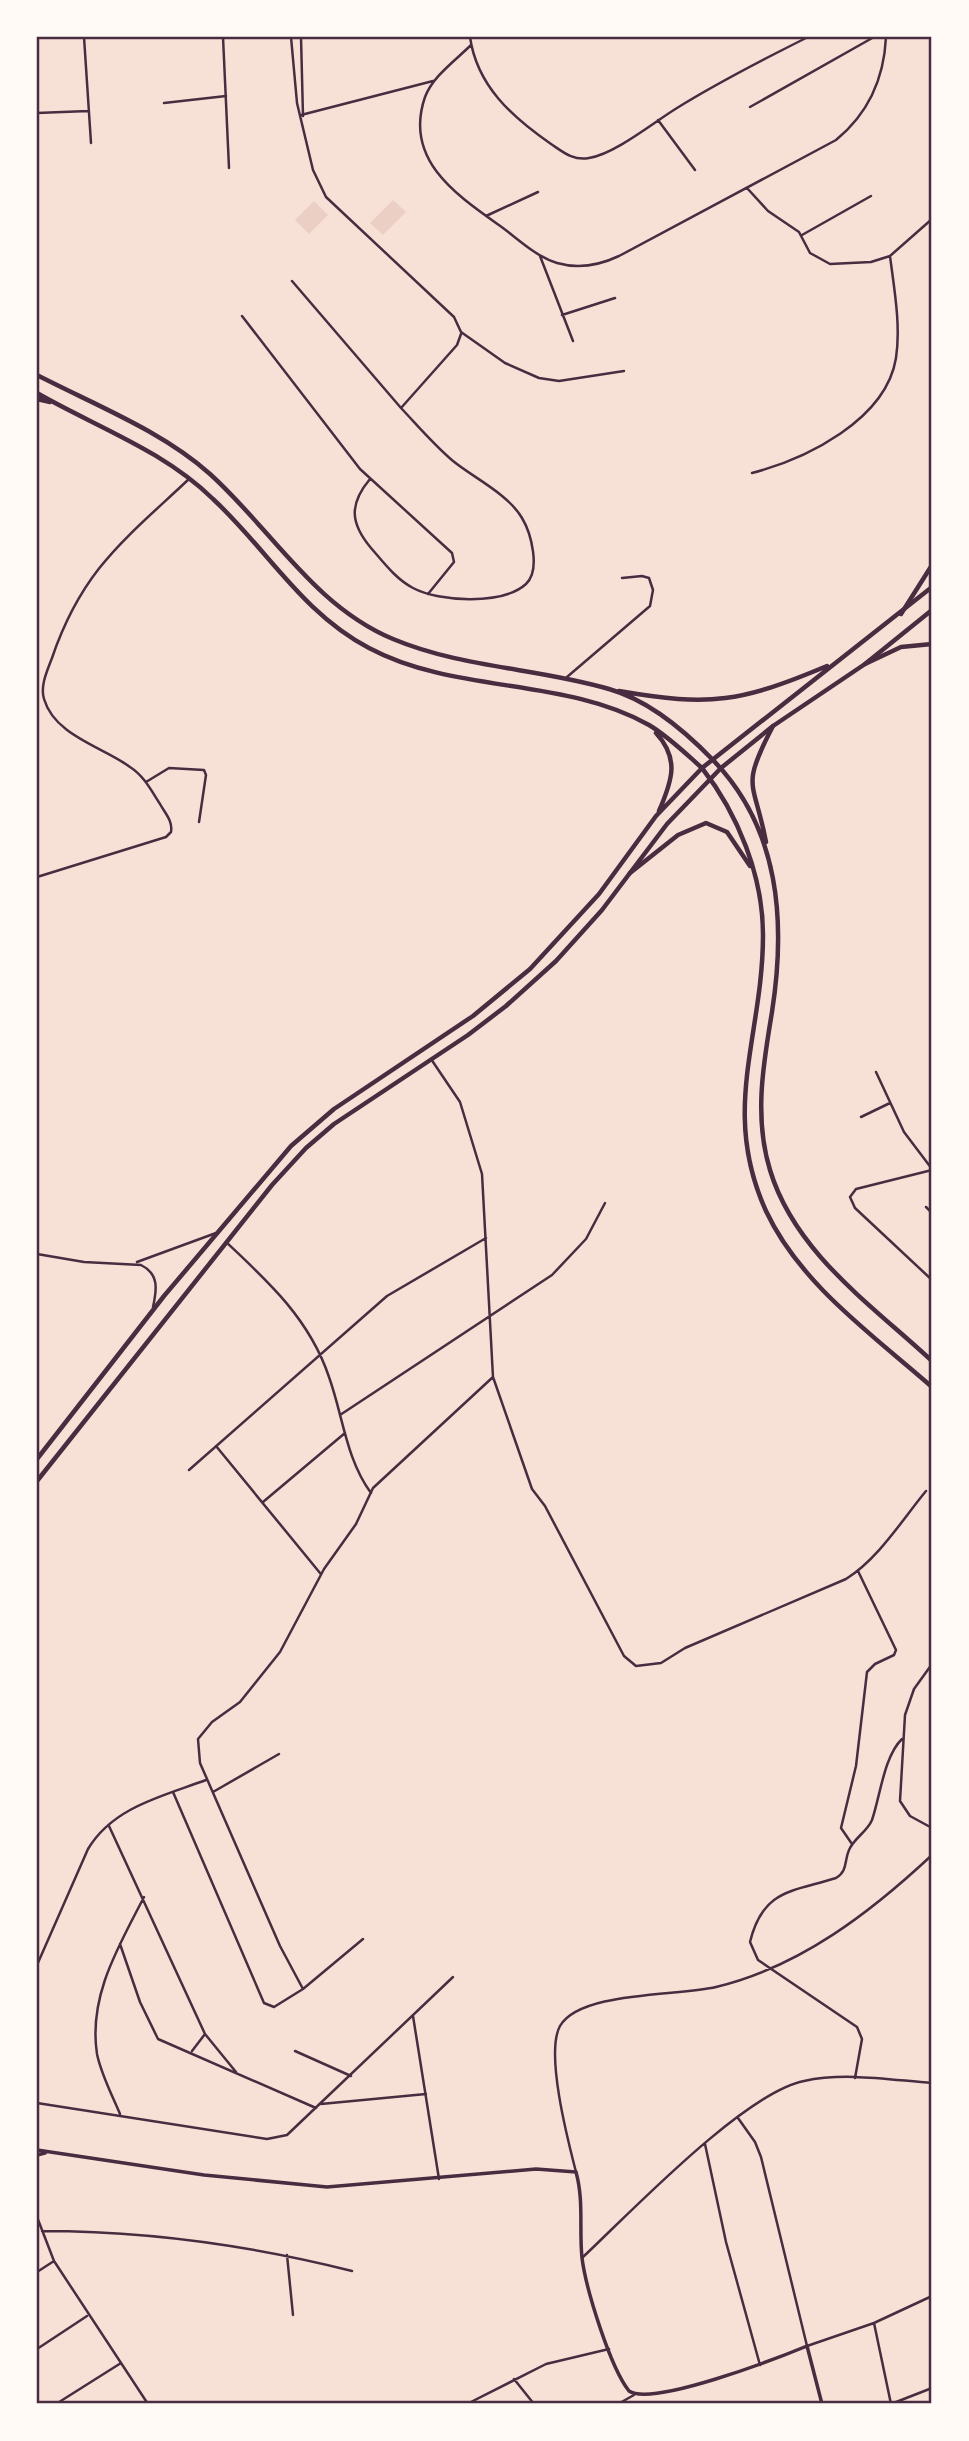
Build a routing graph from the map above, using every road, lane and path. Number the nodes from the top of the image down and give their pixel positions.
1 (84, 37) edge
2 (223, 37) edge
3 (291, 37) edge
4 (301, 37) edge
5 (470, 37) edge
6 (808, 37) edge
7 (874, 37) edge
8 (886, 37) edge
9 (471, 45) junction
10 (433, 81) junction
11 (226, 96) junction
12 (164, 103) dead end
13 (750, 107) dead end
14 (88, 111) junction
15 (37, 113) edge
16 (302, 115) junction
17 (658, 120) junction
18 (91, 143) dead end
19 (229, 168) dead end
20 (695, 170) dead end
21 (747, 188) junction
22 (538, 192) dead end
23 (871, 196) dead end
24 (486, 216) junction
25 (932, 219) edge
26 (802, 235) junction
27 (539, 255) junction
28 (890, 256) junction
29 (292, 281) dead end
30 (615, 299) dead end
31 (562, 315) junction
32 (242, 316) dead end
33 (461, 332) junction
34 (573, 341) dead end
35 (624, 371) dead end
36 (37, 375) edge
37 (37, 393) edge
38 (37, 399) edge
39 (55, 403) junction
40 (401, 408) junction
41 (752, 473) dead end
42 (189, 479) junction
43 (370, 479) junction
44 (932, 565) edge
45 (622, 579) dead end
46 (932, 587) edge
47 (428, 594) junction
48 (932, 610) edge
49 (901, 614) junction
50 (932, 644) edge
51 (865, 664) junction
52 (831, 665) junction
53 (564, 680) junction
54 (611, 689) junction
55 (648, 724) junction
56 (773, 726) junction
57 (713, 760) junction
58 (702, 768) junction
59 (721, 768) junction
60 (710, 778) junction
61 (146, 782) junction
62 (656, 816) junction
63 (199, 822) dead end
64 (768, 850) junction
65 (753, 870) junction
66 (630, 873) junction
67 (37, 877) edge
68 (431, 1059) junction
69 (876, 1072) dead end
70 (890, 1103) junction
71 (861, 1116) dead end
72 (932, 1169) edge
73 (605, 1203) dead end
74 (926, 1207) dead end
75 (932, 1213) edge
76 (216, 1233) junction
77 (486, 1238) junction
78 (226, 1242) junction
79 (37, 1254) edge
80 (132, 1263) junction
81 (932, 1280) edge
82 (152, 1312) junction
83 (490, 1318) junction
84 (320, 1353) junction
85 (932, 1361) edge
86 (493, 1377) junction
87 (932, 1387) edge
88 (340, 1415) junction
89 (345, 1433) junction
90 (216, 1446) junction
91 (37, 1459) edge
92 (189, 1470) dead end
93 (37, 1480) edge
94 (926, 1491) dead end
95 (371, 1493) junction
96 (263, 1503) junction
97 (858, 1571) junction
98 (321, 1574) junction
99 (932, 1664) edge
100 (902, 1739) junction
101 (279, 1754) dead end
102 (207, 1779) junction
103 (173, 1792) junction
104 (213, 1792) junction
105 (109, 1826) junction
106 (932, 1828) edge
107 (852, 1843) junction
108 (932, 1855) edge
109 (144, 1897) junction
110 (363, 1939) dead end
111 (120, 1944) junction
112 (37, 1965) edge
113 (770, 1967) junction
114 (453, 1978) dead end
115 (303, 1990) junction
116 (413, 2016) junction
117 (205, 2034) junction
118 (295, 2051) dead end
119 (191, 2053) junction
120 (236, 2072) junction
121 (351, 2076) junction
122 (855, 2078) junction
123 (932, 2083) edge
124 (426, 2094) junction
125 (37, 2103) edge
126 (318, 2106) junction
127 (120, 2115) junction
128 (738, 2118) junction
129 (705, 2144) junction
130 (37, 2152) edge
131 (576, 2172) junction
132 (439, 2179) junction
133 (37, 2217) edge
134 (42, 2231) junction
135 (286, 2255) junction
136 (582, 2258) junction
137 (54, 2261) junction
138 (37, 2272) edge
139 (352, 2272) dead end
140 (932, 2296) edge
141 (293, 2315) dead end
142 (88, 2316) junction
143 (874, 2323) junction
144 (807, 2346) junction
145 (37, 2349) edge
146 (609, 2349) junction
147 (121, 2363) junction
148 (760, 2365) junction
149 (514, 2379) junction
150 (932, 2388) edge
151 (634, 2395) junction
152 (56, 2404) edge
153 (148, 2404) edge
154 (467, 2404) edge
155 (534, 2404) edge
156 (618, 2404) edge
157 (822, 2404) edge
158 (891, 2404) edge

1 - 14 street
2 - 11 street
3 - 16 street
4 - 16 street
5 - 9 street
6 - 17 street
7 - 13 street
8 - 21 street
9 - 10 street
9 - 17 street
10 - 16 street
10 - 24 street
11 - 12 street
11 - 19 street
14 - 15 street
14 - 18 street
16 - 33 street
17 - 20 street
21 - 26 street
21 - 27 street
22 - 24 street
23 - 26 street
24 - 27 street
25 - 28 street
26 - 28 street
27 - 31 street
28 - 41 street
29 - 40 street
30 - 31 street
31 - 34 street
32 - 43 street
33 - 35 street
33 - 40 street
36 - 53 main road
37 - 39 main road
38 - 39 main road
39 - 42 main road
40 - 47 street
42 - 55 main road
42 - 61 street
43 - 47 street
43 - 47 street
44 - 49 main road
45 - 53 street
46 - 49 main road
48 - 51 main road
49 - 52 main road
50 - 51 main road
51 - 56 main road
52 - 54 main road
52 - 57 main road
53 - 54 main road
54 - 57 main road
55 - 58 main road
55 - 62 main road
56 - 59 main road
56 - 64 main road
57 - 58 main road
57 - 59 main road
58 - 60 main road
58 - 62 main road
59 - 60 main road
59 - 64 main road
60 - 65 main road
60 - 66 main road
61 - 63 street
61 - 67 street
62 - 76 main road
64 - 85 main road
65 - 66 main road
65 - 87 main road
66 - 68 main road
68 - 77 street
68 - 78 main road
69 - 70 street
70 - 71 street
70 - 72 street
72 - 81 street
73 - 83 street
74 - 75 street
76 - 80 street
76 - 82 main road
77 - 83 street
77 - 84 street
78 - 84 street
78 - 93 main road
79 - 80 street
80 - 82 street
82 - 91 main road
83 - 86 street
83 - 88 street
84 - 88 street
84 - 90 street
86 - 95 street
86 - 97 street
88 - 89 street
89 - 95 street
89 - 96 street
90 - 92 street
90 - 96 street
94 - 97 street
95 - 98 street
96 - 98 street
97 - 107 street
98 - 102 street
99 - 100 street
100 - 106 street
100 - 107 street
101 - 104 street
102 - 103 street
102 - 104 street
103 - 105 street
103 - 115 street
104 - 115 street
105 - 109 street
105 - 112 street
107 - 113 street
108 - 113 street
109 - 111 street
109 - 117 street
110 - 115 street
111 - 119 street
111 - 127 street
113 - 122 street
113 - 131 street
114 - 116 street
116 - 121 street
116 - 124 street
117 - 119 street
117 - 120 street
118 - 121 street
119 - 120 street
120 - 126 street
121 - 126 street
122 - 123 street
122 - 128 street
124 - 126 street
124 - 132 street
125 - 127 street
126 - 127 street
128 - 129 street
128 - 144 street
129 - 136 street
129 - 148 street
130 - 132 street
131 - 132 street
131 - 136 street
133 - 134 street
134 - 135 street
134 - 137 street
135 - 139 street
135 - 141 street
136 - 146 street
137 - 138 street
137 - 142 street
140 - 143 street
142 - 145 street
142 - 147 street
143 - 144 street
143 - 158 street
144 - 148 street
144 - 157 street
146 - 149 street
146 - 151 street
147 - 152 street
147 - 153 street
148 - 151 street
149 - 154 street
149 - 155 street
150 - 158 street
151 - 156 street

